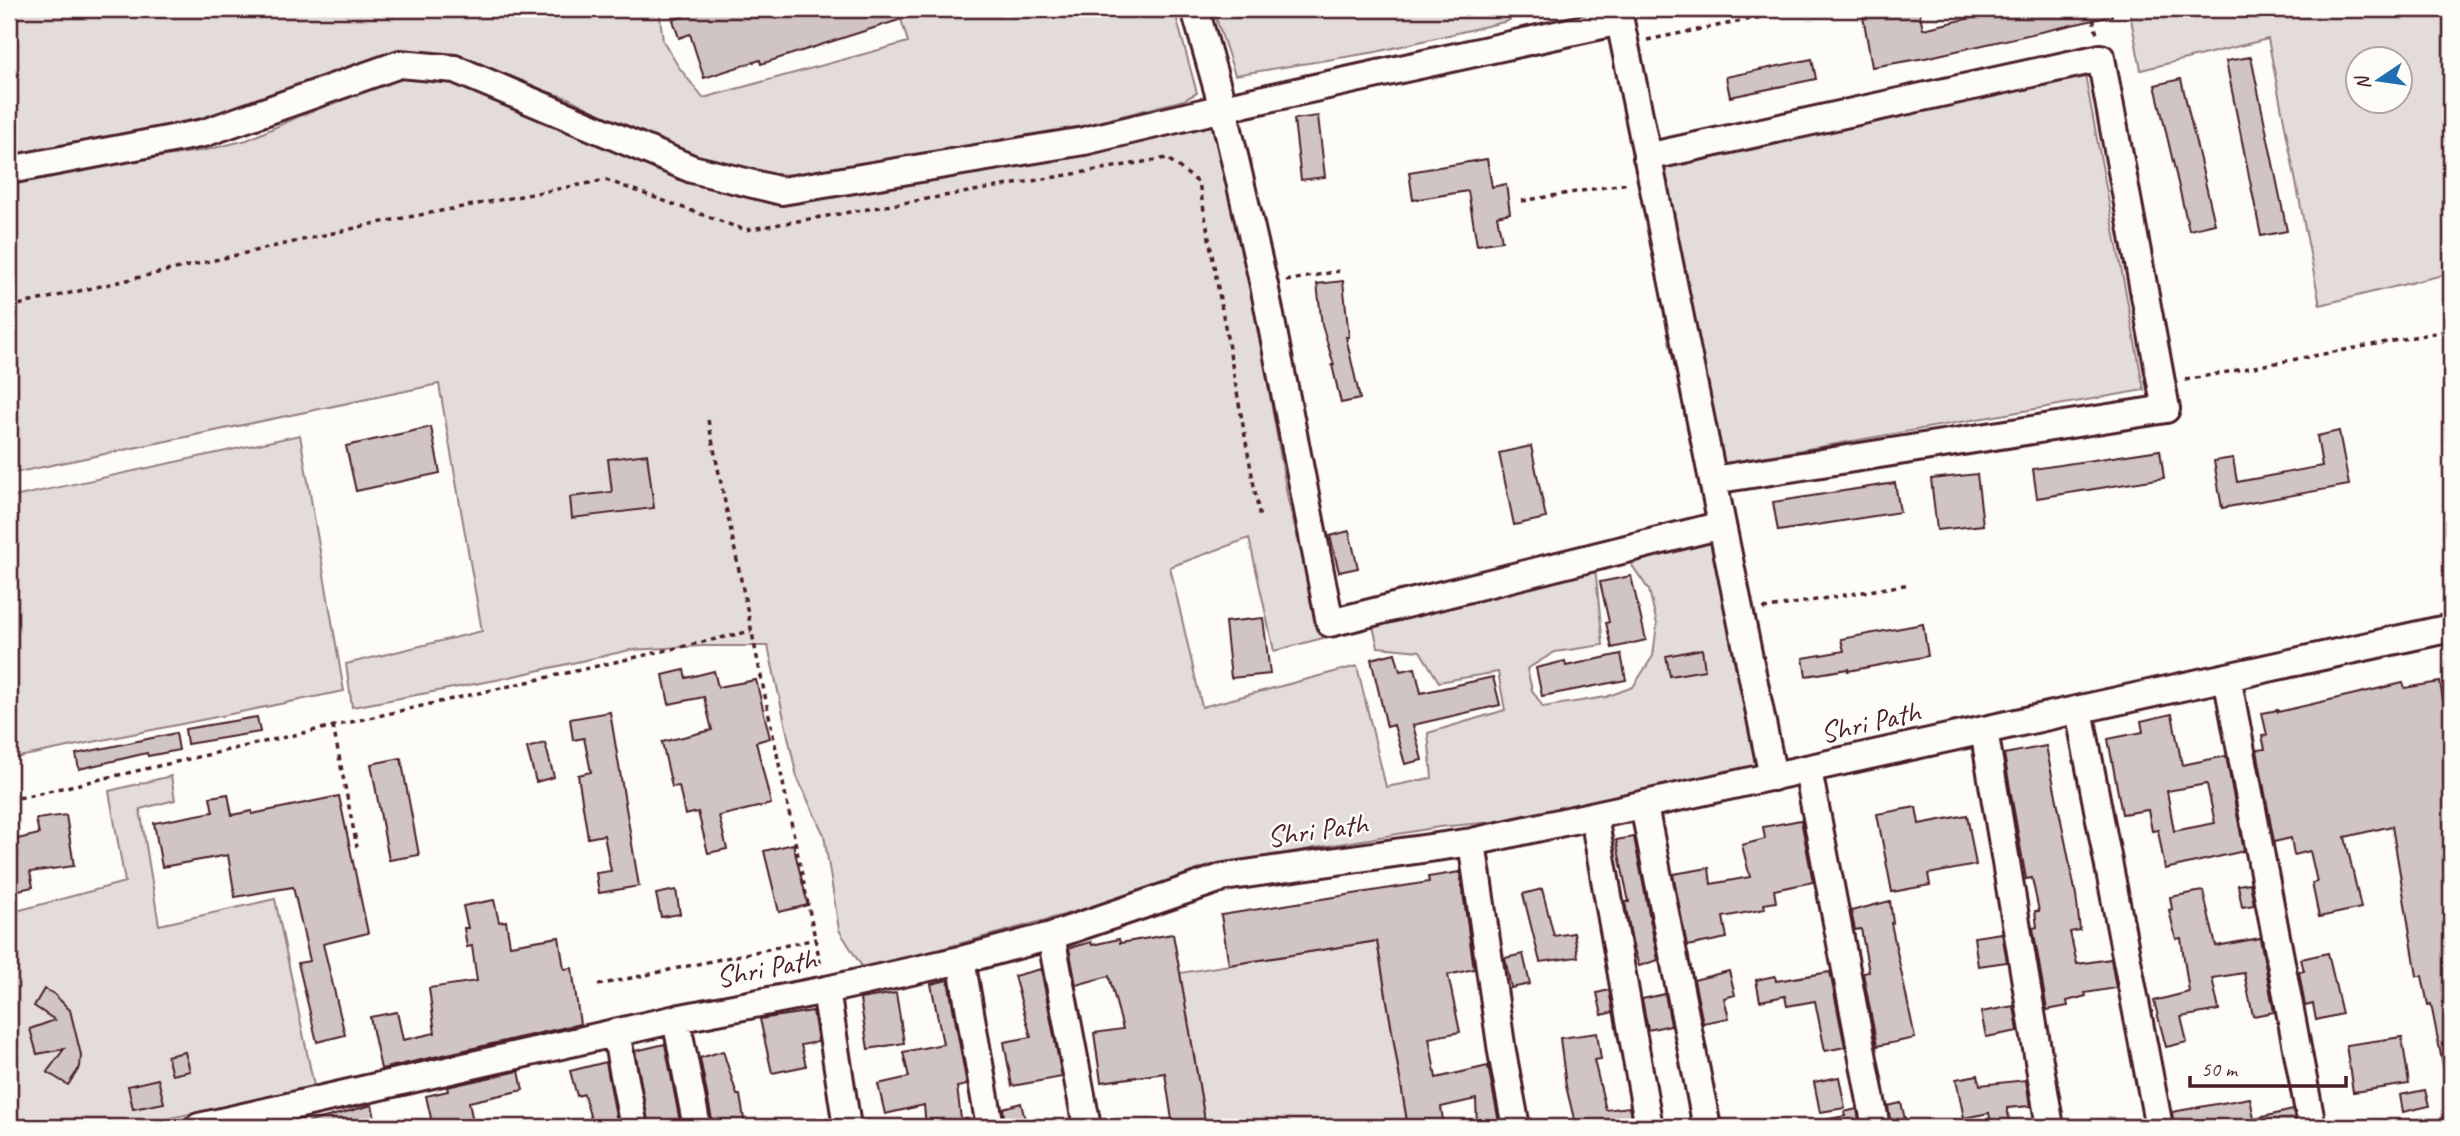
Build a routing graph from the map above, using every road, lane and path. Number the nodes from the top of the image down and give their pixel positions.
1 (1195, 9) edge
2 (1801, 9) edge
3 (1625, 45) junction
4 (1223, 108) junction
5 (1649, 168) junction
6 (9, 170) edge
7 (1522, 201) dead end
8 (1339, 271) dead end
9 (1264, 285) junction
10 (9, 307) edge
11 (2451, 330) edge
12 (2162, 384) junction
13 (708, 420) dead end
14 (1713, 480) junction
15 (1260, 519) dead end
16 (1722, 525) junction
17 (1910, 584) dead end
18 (1740, 613) junction
19 (2451, 628) edge
20 (751, 631) junction
21 (2227, 677) junction
22 (2079, 710) junction
23 (333, 726) junction
24 (1984, 730) junction
25 (1808, 770) junction
26 (1773, 777) junction
27 (9, 800) edge
28 (1644, 806) junction
29 (1594, 817) junction
30 (1472, 842) junction
31 (357, 847) dead end
32 (1051, 936) junction
33 (816, 940) junction
34 (961, 960) junction
35 (598, 985) dead end
36 (826, 990) junction
37 (676, 1019) junction
38 (615, 1033) junction
39 (199, 1127) edge
40 (634, 1127) edge
41 (697, 1127) edge
42 (847, 1127) edge
43 (990, 1127) edge
44 (1087, 1127) edge
45 (1516, 1127) edge
46 (1649, 1127) edge
47 (1707, 1127) edge
48 (1876, 1127) edge
49 (2050, 1127) edge
50 (2159, 1127) edge
51 (2312, 1127) edge

1 - 4 street
2 - 3 path
3 - 4 street
3 - 5 street
4 - 6 street
4 - 9 street
5 - 7 path
5 - 12 street
5 - 14 street
8 - 9 path
9 - 16 street
10 - 15 path
11 - 12 path
12 - 14 street
13 - 20 path
14 - 16 street
16 - 18 street
17 - 18 path
18 - 26 street
19 - 21 street, Shri Path
20 - 23 path
20 - 33 path
21 - 22 street, Shri Path
21 - 51 street
22 - 24 street, Shri Path
22 - 50 street
23 - 27 path
23 - 31 path
24 - 25 street, Shri Path
24 - 49 street
25 - 26 street, Shri Path
25 - 48 street
26 - 28 street, Shri Path
28 - 29 street, Shri Path
28 - 47 street
29 - 30 street, Shri Path
29 - 46 street
30 - 32 street, Shri Path
30 - 45 street
32 - 34 street, Shri Path
32 - 44 street
33 - 35 path
33 - 36 path
34 - 36 street, Shri Path
34 - 43 street
36 - 37 street, Shri Path
36 - 42 street
37 - 38 street, Shri Path
37 - 41 street
38 - 39 street, Shri Path
38 - 40 street

